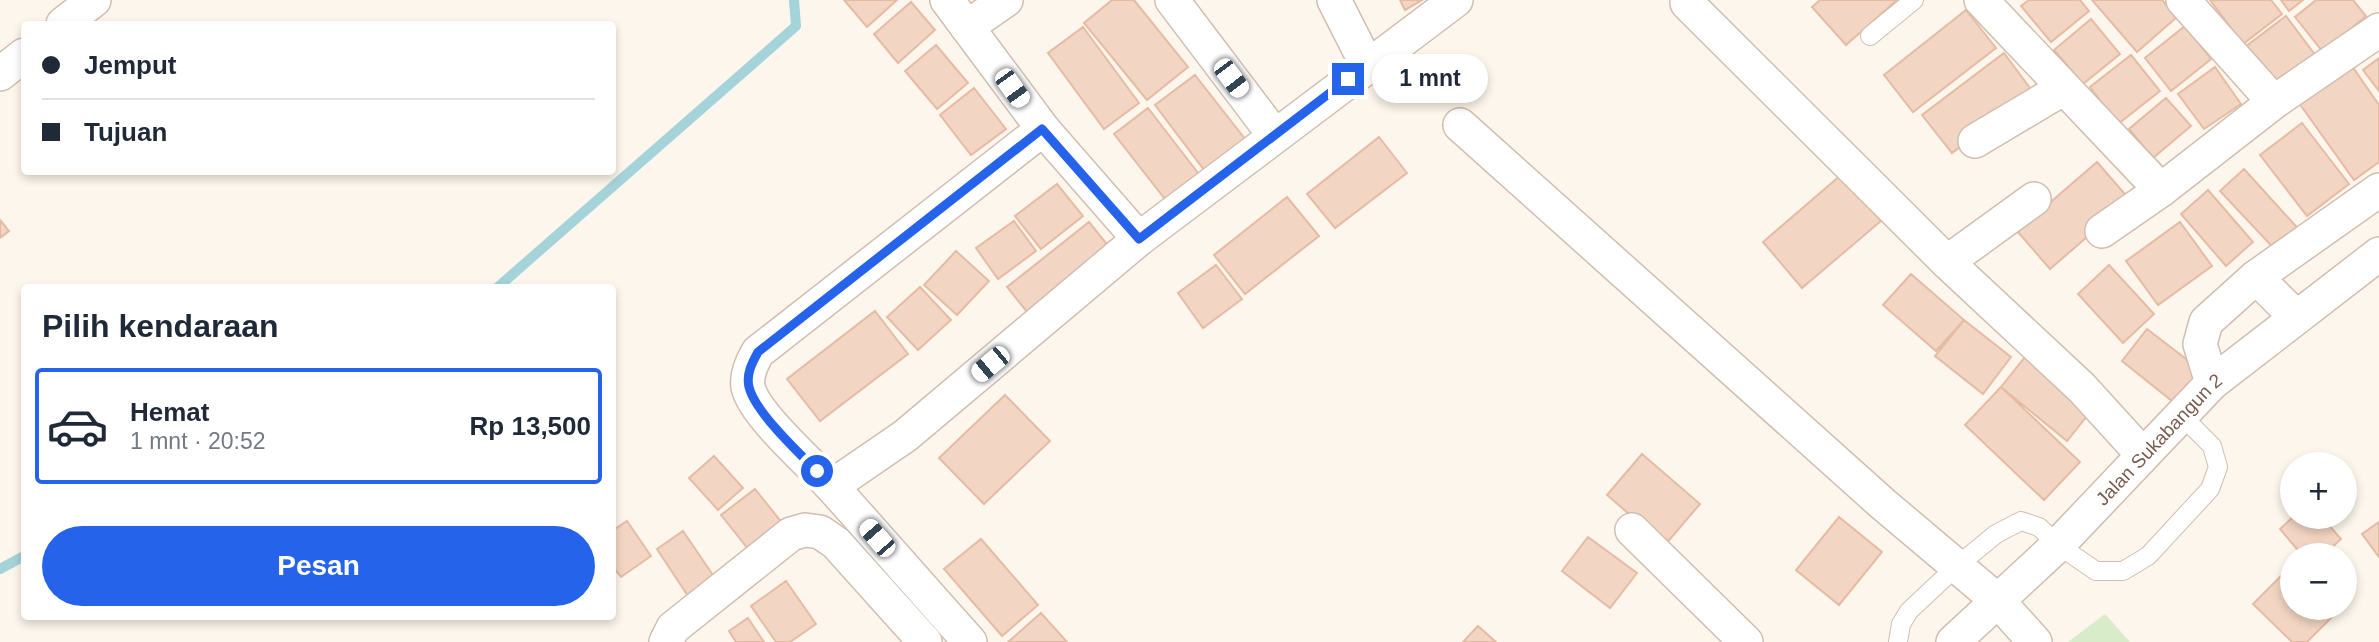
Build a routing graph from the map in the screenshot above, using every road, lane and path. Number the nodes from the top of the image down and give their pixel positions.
1 (94, 0) edge
2 (947, 0) edge
3 (1006, 0) edge
4 (1172, 0) edge
5 (1334, 0) edge
6 (1456, 0) edge
7 (1914, 0) edge
8 (1981, 0) edge
9 (2183, 0) edge
10 (1687, 4) dead end
11 (67, 21) edge
12 (967, 27) junction
13 (2379, 30) edge
14 (1870, 36) dead end
15 (21, 57) edge
16 (1367, 65) junction
17 (0, 74) edge
18 (2064, 88) junction
19 (2274, 102) junction
20 (1460, 125) dead end
21 (1042, 129) junction
22 (1275, 136) junction
23 (1975, 141) dead end
24 (2161, 190) junction
25 (2379, 190) edge
26 (2034, 199) dead end
27 (2350, 211) junction
28 (2102, 231) dead end
29 (1139, 239) junction
30 (2379, 247) edge
31 (2379, 254) edge
32 (1947, 262) junction
33 (2256, 277) junction
34 (2296, 317) junction
35 (2212, 383) junction
36 (2181, 415) junction
37 (2143, 455) junction
38 (832, 486) junction
39 (1632, 530) dead end
40 (2057, 545) junction
41 (1957, 565) junction
42 (1998, 601) junction
43 (666, 642) edge
44 (925, 642) edge
45 (970, 642) edge
46 (1746, 642) edge
47 (1898, 642) edge
48 (1953, 642) edge
49 (2035, 642) edge

1 - 11 street
2 - 12 street
3 - 12 street
4 - 22 street
5 - 16 street
6 - 16 street
7 - 14 lane
8 - 18 street
9 - 19 street
10 - 32 street
12 - 21 street
13 - 19 street
15 - 17 street
16 - 22 street
18 - 23 street
18 - 24 street
19 - 24 street
20 - 41 street
21 - 29 street
21 - 38 street
22 - 29 street
24 - 28 street
25 - 27 street
26 - 32 street
27 - 30 street
27 - 33 street
29 - 38 street
31 - 34 street, Jalan Sukabangun 2
32 - 37 street
33 - 34 street
33 - 35 street
34 - 35 street, Jalan Sukabangun 2
35 - 36 street, Jalan Sukabangun 2
36 - 37 street, Jalan Sukabangun 2
36 - 40 lane
37 - 40 street, Jalan Sukabangun 2
38 - 45 street
39 - 46 street
40 - 41 lane
40 - 42 street, Jalan Sukabangun 2
41 - 42 street
41 - 47 lane
42 - 48 street, Jalan Sukabangun 2
42 - 49 street
43 - 44 street

